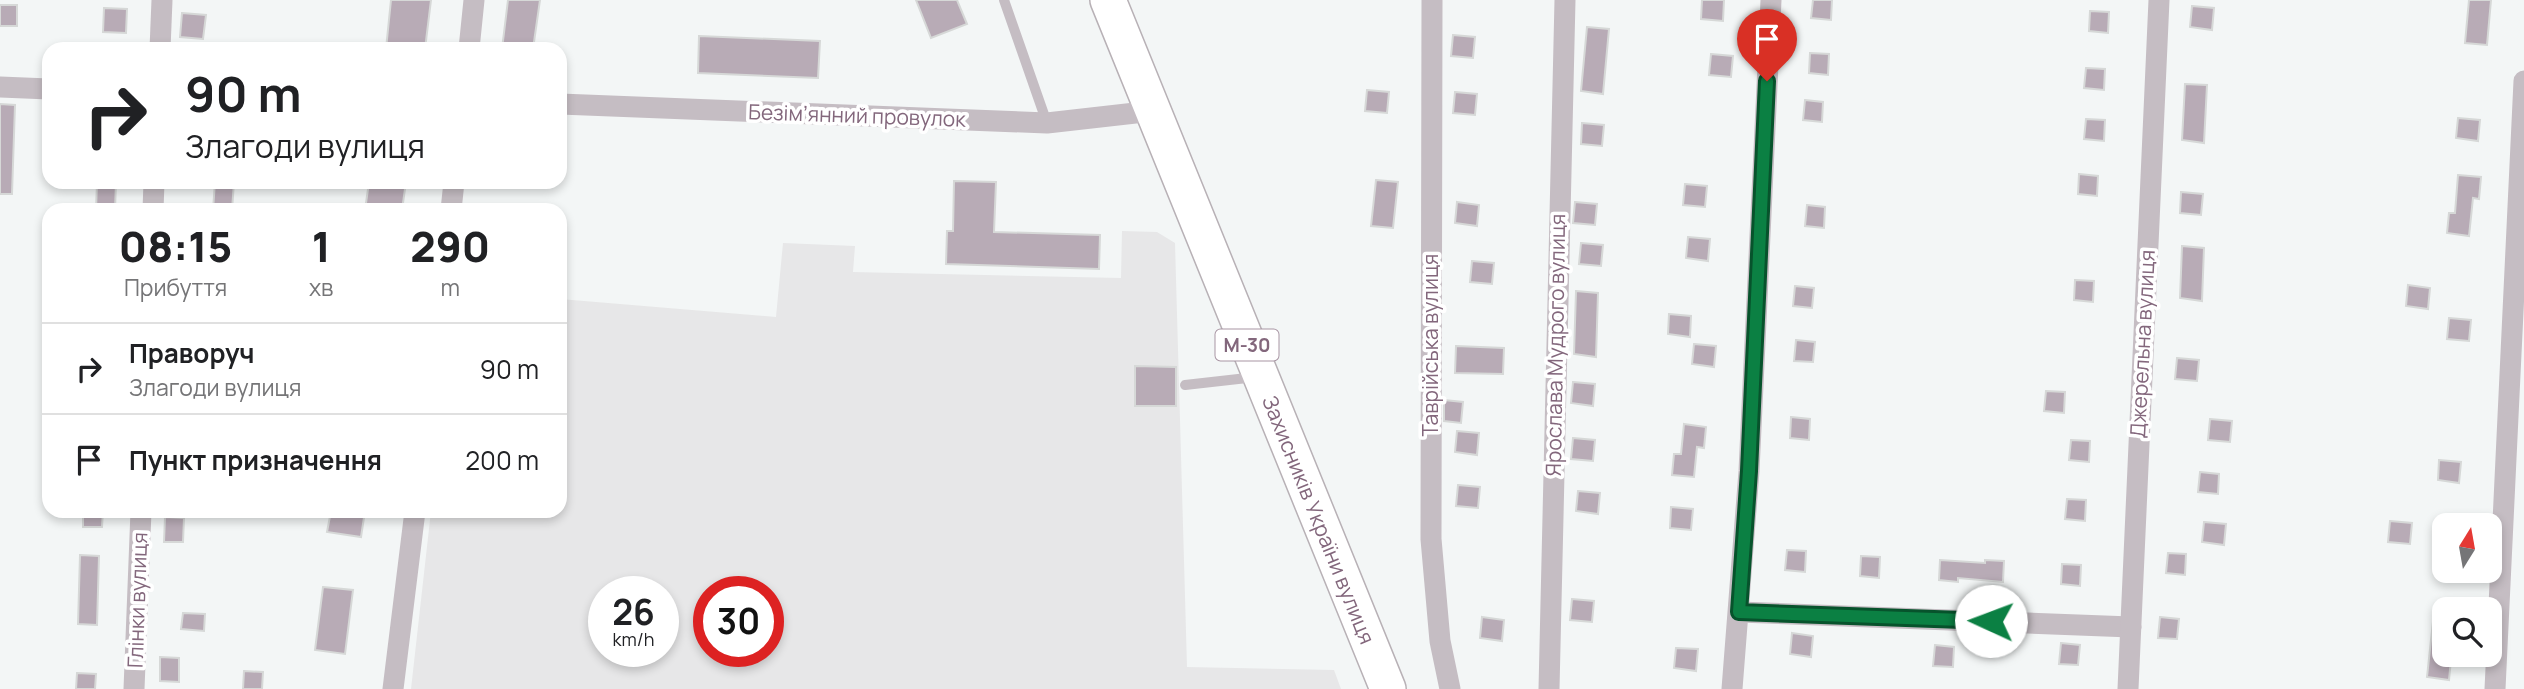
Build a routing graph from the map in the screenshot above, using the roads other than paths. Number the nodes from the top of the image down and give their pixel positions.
1 (162, 0) edge
2 (474, 0) edge
3 (1004, 0) edge
4 (1108, 0) edge
5 (1432, 0) edge
6 (1565, 0) edge
7 (1771, 0) edge
8 (2159, 0) edge
9 (160, 42) edge
10 (470, 42) edge
11 (2524, 80) edge
12 (0, 87) edge
13 (42, 89) edge
14 (567, 104) edge
15 (1153, 111) junction
16 (1046, 123) junction
17 (1259, 377) junction
18 (1185, 385) dead end
19 (141, 518) edge
20 (414, 518) edge
21 (1739, 612) junction
22 (2131, 627) junction
23 (134, 689) edge
24 (393, 689) edge
25 (1388, 689) edge
26 (1450, 689) edge
27 (1549, 689) edge
28 (1732, 689) edge
29 (2128, 689) edge
30 (2495, 689) edge

1 - 9 street
2 - 10 street
3 - 16 lane
4 - 15 highway, Захисників України вулиця / М-30
5 - 26 street, Таврійська вулиця
6 - 27 street, Ярослава Мудрого вулиця
7 - 21 street
8 - 22 street, Джерельна вулиця
11 - 30 street
12 - 13 street
14 - 16 street, Безімʼянний провулок
15 - 16 street, Безімʼянний провулок
15 - 17 highway, Захисників України вулиця / М-30
17 - 18 lane
17 - 25 highway, Захисників України вулиця / М-30
19 - 23 street, Глінки вулиця
20 - 24 street
21 - 22 street
21 - 28 street
22 - 29 street, Джерельна вулиця

